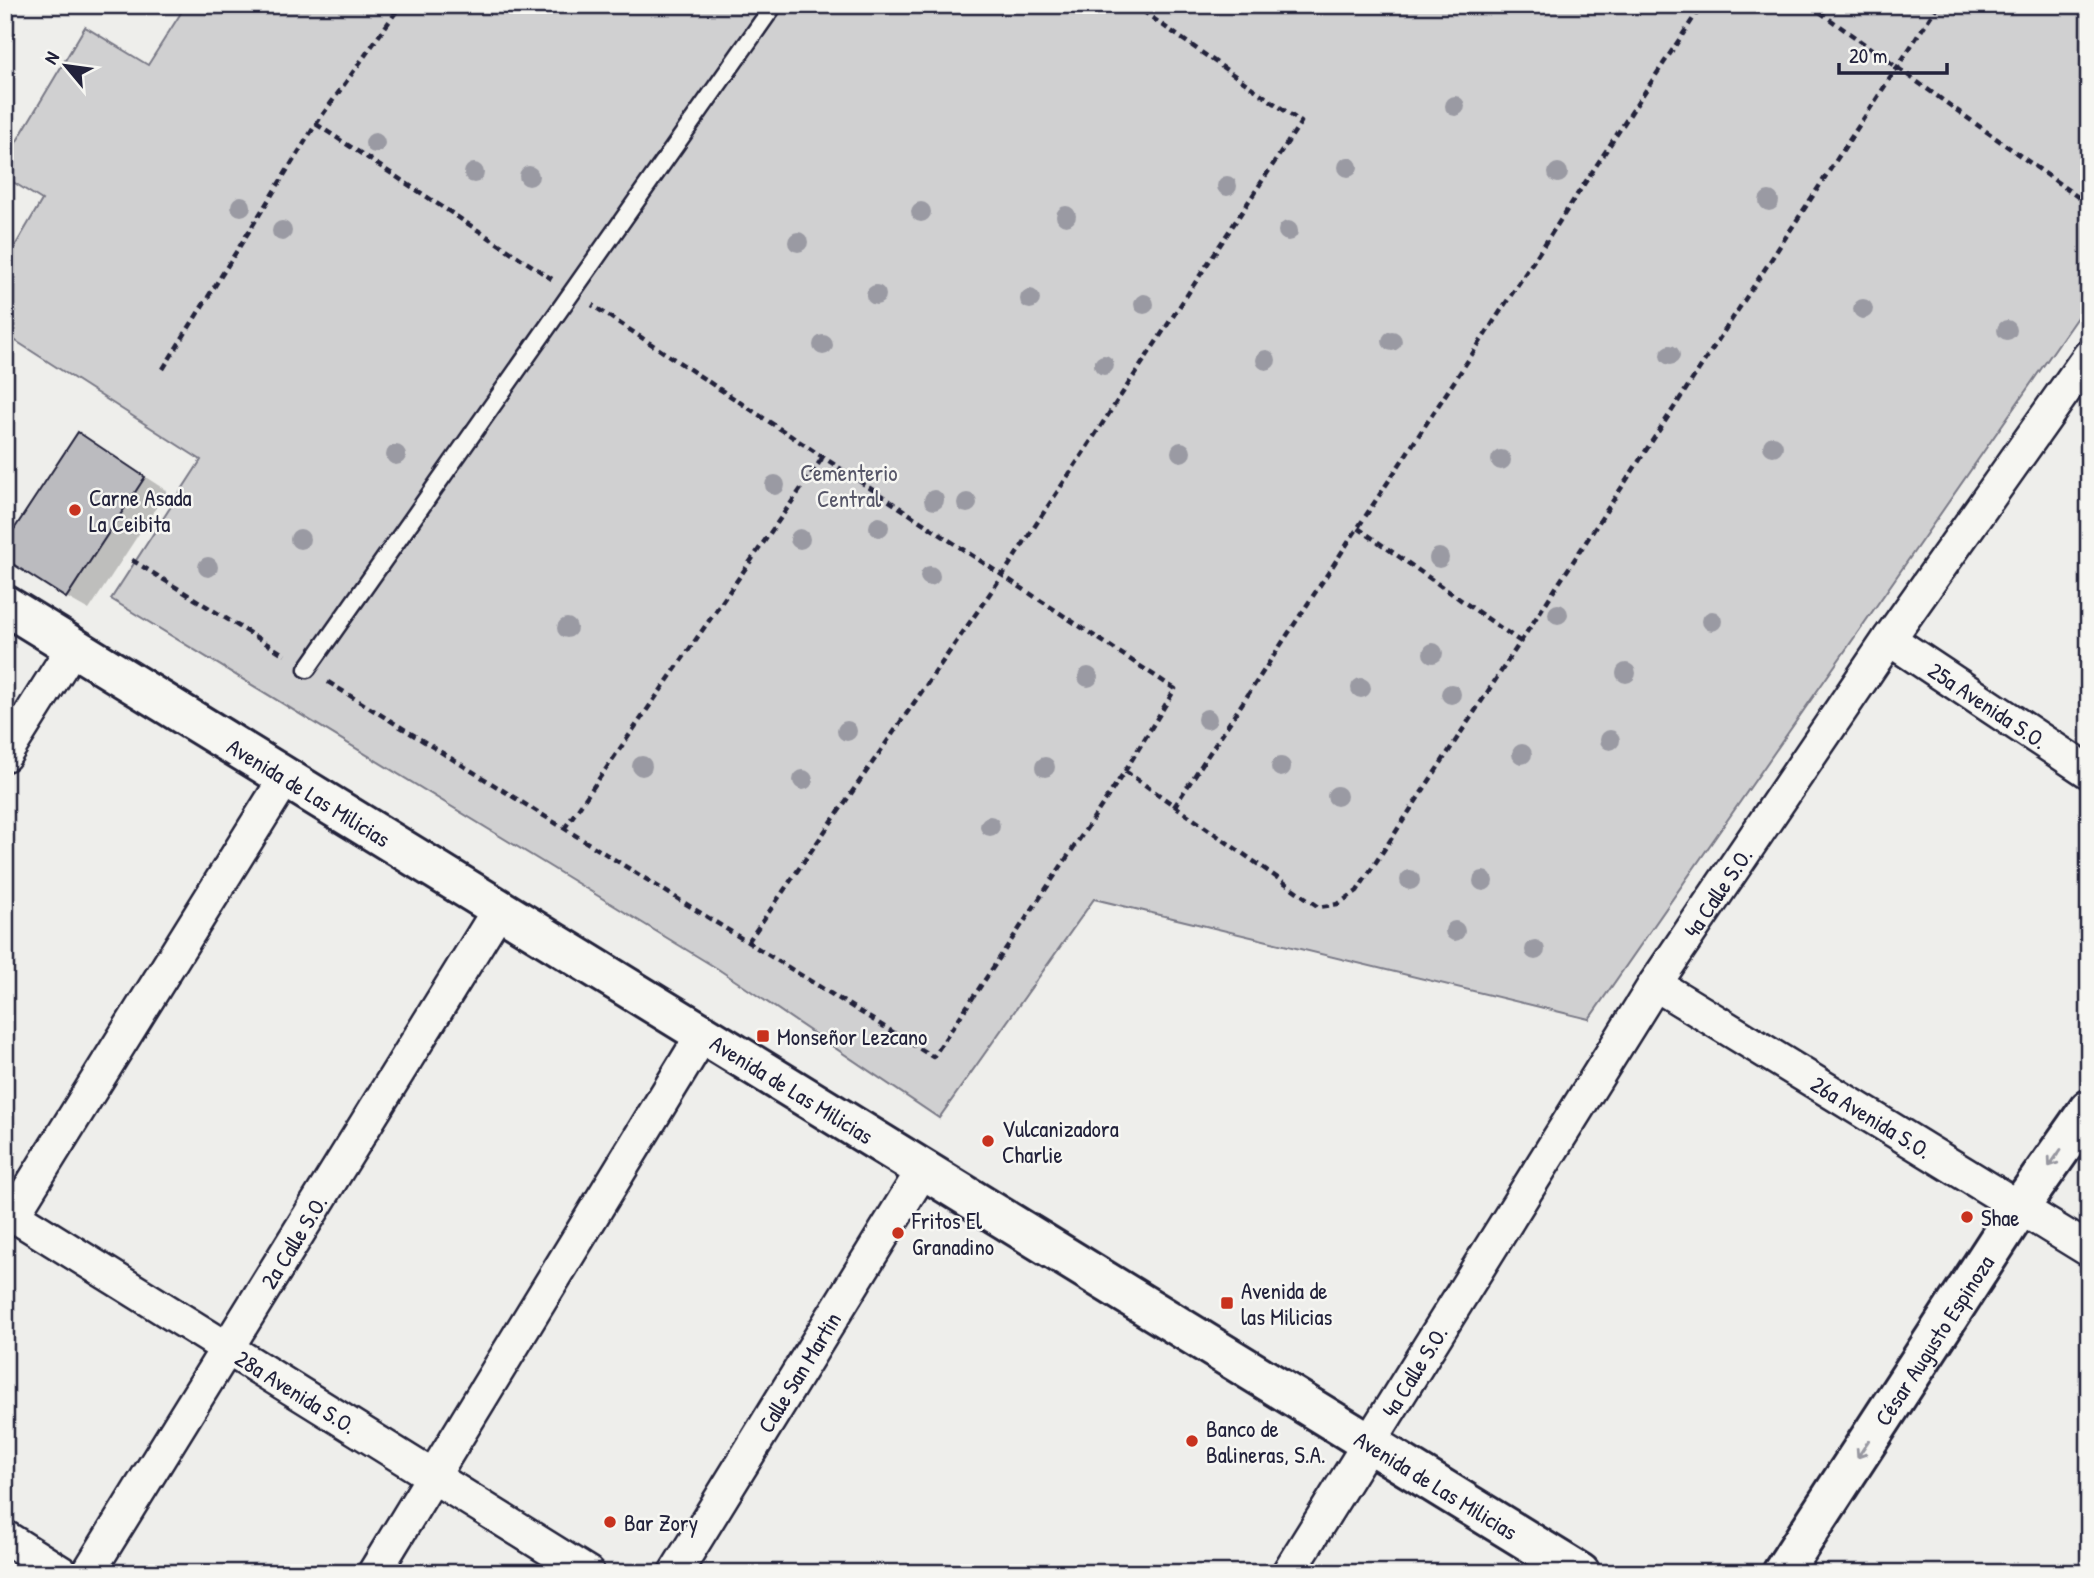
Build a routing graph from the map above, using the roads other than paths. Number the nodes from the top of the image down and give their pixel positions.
1 (774, 5) edge
2 (2089, 356) edge
3 (5, 605) edge
4 (1889, 639) junction
5 (73, 647) junction
6 (307, 669) road end
7 (5, 755) edge
8 (2089, 772) edge
9 (286, 777) junction
10 (499, 909) junction
11 (1655, 984) junction
12 (703, 1034) junction
13 (2089, 1109) edge
14 (923, 1170) junction
15 (2021, 1207) junction
16 (9, 1212) edge
17 (2089, 1250) edge
18 (227, 1348) junction
19 (1367, 1443) junction
20 (434, 1476) junction
21 (5, 1537) edge
22 (62, 1573) edge
23 (88, 1573) edge
24 (374, 1573) edge
25 (588, 1573) edge
26 (675, 1573) edge
27 (1288, 1573) edge
28 (1580, 1573) edge
29 (1782, 1573) edge

1 - 6 lane
2 - 4 street, 4a Calle S.O.
3 - 5 main road, Avenida de Las Milicias
4 - 8 street, 25a Avenida S.O.
4 - 11 street, 4a Calle S.O.
5 - 7 street
5 - 9 main road, Avenida de Las Milicias
9 - 10 main road, Avenida de Las Milicias
9 - 16 street
10 - 12 main road, Avenida de Las Milicias
10 - 18 street, 2a Calle S.O.
11 - 15 street, 26a Avenida S.O.
11 - 19 street, 4a Calle S.O.
12 - 14 main road, Avenida de Las Milicias
12 - 20 street
13 -> 15 main road, César Augusto Espinoza
14 - 19 main road, Avenida de Las Milicias
14 - 26 street, Calle San Martin
15 - 17 street, 26a Avenida S.O.
15 -> 29 main road, César Augusto Espinoza
16 - 18 street, 28a Avenida S.O.
18 - 20 street, 28a Avenida S.O.
18 - 23 street, 2a Calle S.O.
19 - 27 street, 4a Calle S.O.
19 - 28 main road, Avenida de Las Milicias
20 - 24 street
20 - 25 street, 28a Avenida S.O.
21 - 22 street

